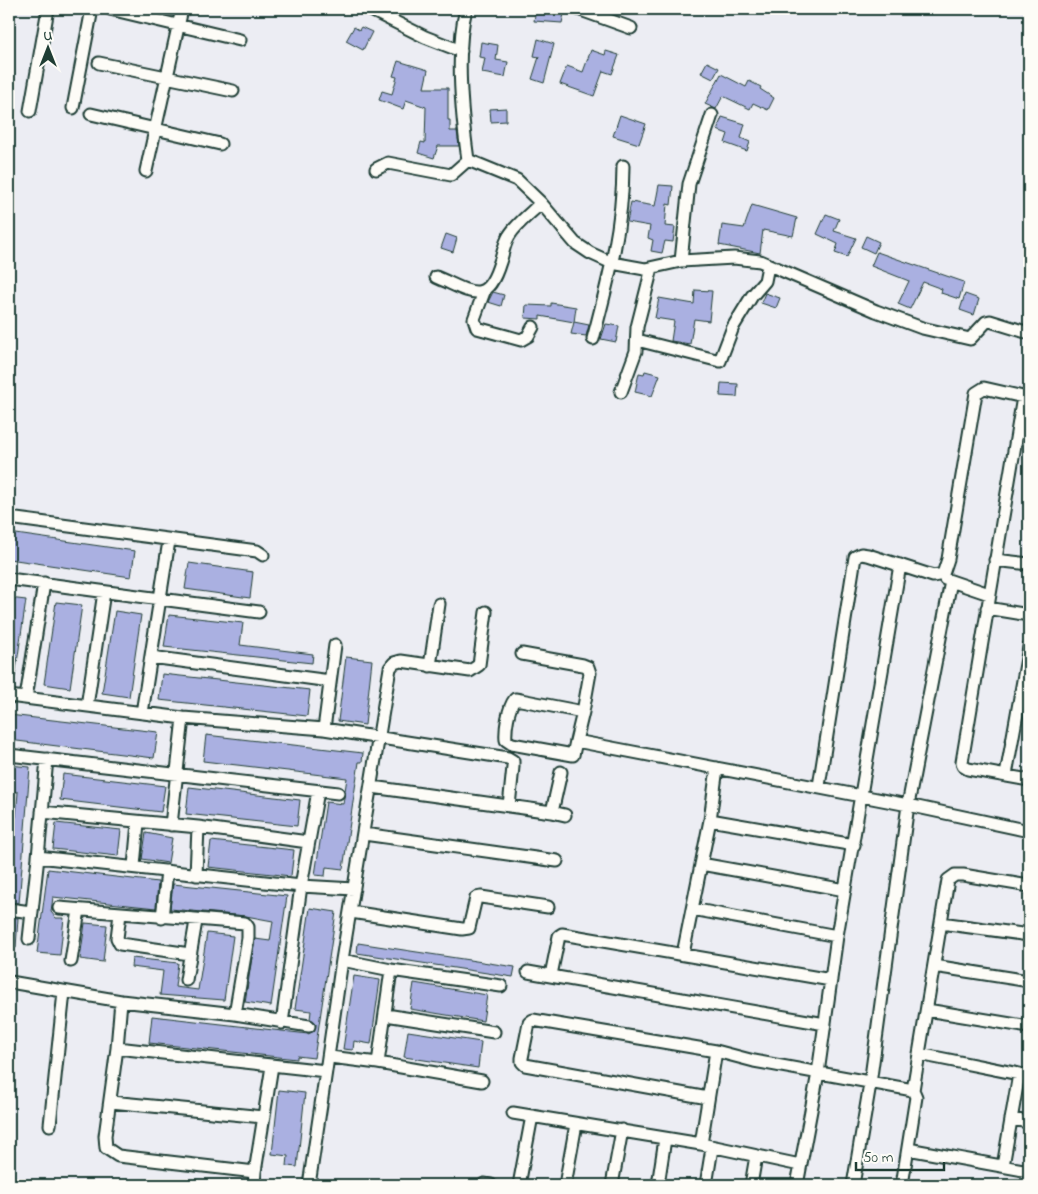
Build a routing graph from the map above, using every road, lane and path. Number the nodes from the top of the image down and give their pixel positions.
1 (48, 9) edge
2 (92, 9) edge
3 (110, 9) edge
4 (182, 9) edge
5 (369, 9) edge
6 (466, 9) edge
7 (578, 9) edge
8 (178, 25) junction
9 (631, 28) dead end
10 (240, 40) dead end
11 (461, 50) junction
12 (99, 62) dead end
13 (166, 76) junction
14 (233, 91) dead end
15 (73, 108) dead end
16 (30, 111) dead end
17 (91, 114) dead end
18 (712, 115) dead end
19 (154, 129) junction
20 (220, 144) dead end
21 (468, 160) junction
22 (623, 166) dead end
23 (376, 169) dead end
24 (146, 171) dead end
25 (541, 202) junction
26 (681, 261) junction
27 (612, 264) junction
28 (768, 266) junction
29 (652, 268) junction
30 (436, 277) dead end
31 (484, 292) junction
32 (533, 327) dead end
33 (1029, 333) edge
34 (593, 339) dead end
35 (637, 340) junction
36 (621, 392) dead end
37 (9, 518) edge
38 (169, 540) junction
39 (263, 555) dead end
40 (995, 560) junction
41 (1029, 564) edge
42 (900, 565) junction
43 (939, 576) junction
44 (9, 579) edge
45 (951, 580) junction
46 (44, 583) junction
47 (104, 592) junction
48 (989, 594) junction
49 (160, 599) junction
50 (439, 604) dead end
51 (987, 608) junction
52 (259, 612) dead end
53 (486, 612) dead end
54 (1029, 615) edge
55 (335, 645) dead end
56 (1029, 647) edge
57 (522, 654) dead end
58 (151, 657) junction
59 (430, 666) junction
60 (330, 681) junction
61 (9, 696) edge
62 (26, 698) junction
63 (87, 706) junction
64 (582, 712) junction
65 (142, 713) junction
66 (183, 718) junction
67 (324, 729) junction
68 (378, 738) junction
69 (576, 742) junction
70 (9, 755) edge
71 (48, 759) junction
72 (717, 768) junction
73 (560, 772) dead end
74 (177, 774) junction
75 (1006, 775) junction
76 (1029, 780) edge
77 (819, 786) junction
78 (372, 787) junction
79 (318, 791) junction
80 (338, 794) dead end
81 (862, 796) junction
82 (908, 804) junction
83 (509, 806) junction
84 (42, 812) junction
85 (552, 812) junction
86 (565, 815) dead end
87 (710, 820) junction
88 (138, 823) junction
89 (171, 825) junction
90 (198, 827) junction
91 (1029, 831) edge
92 (364, 834) junction
93 (308, 842) junction
94 (854, 845) junction
95 (38, 857) junction
96 (557, 861) dead end
97 (701, 864) junction
98 (134, 866) junction
99 (167, 871) junction
100 (196, 875) junction
101 (301, 886) junction
102 (1029, 886) edge
103 (354, 889) junction
104 (845, 890) junction
105 (548, 907) dead end
106 (59, 908) dead end
107 (9, 909) edge
108 (692, 909) junction
109 (79, 910) junction
110 (31, 912) junction
111 (351, 912) junction
112 (120, 914) junction
113 (162, 918) junction
114 (196, 921) junction
115 (941, 923) junction
116 (1029, 935) edge
117 (837, 936) junction
118 (29, 940) dead end
119 (190, 954) junction
120 (683, 954) junction
121 (342, 960) junction
122 (71, 961) dead end
123 (934, 966) junction
124 (391, 970) junction
125 (528, 972) dead end
126 (551, 975) junction
127 (186, 980) dead end
128 (831, 980) junction
129 (1029, 981) edge
130 (9, 985) edge
131 (502, 986) dead end
132 (64, 992) junction
133 (122, 1001) junction
134 (927, 1010) junction
135 (235, 1014) junction
136 (386, 1015) junction
137 (282, 1023) junction
138 (825, 1024) junction
139 (309, 1026) dead end
140 (1029, 1027) edge
141 (494, 1032) dead end
142 (117, 1048) junction
143 (716, 1052) junction
144 (919, 1054) junction
145 (330, 1057) junction
146 (378, 1063) junction
147 (272, 1066) junction
148 (326, 1071) junction
149 (818, 1073) junction
150 (1024, 1075) edge
151 (482, 1081) dead end
152 (870, 1084) junction
153 (913, 1090) junction
154 (708, 1098) junction
155 (111, 1102) junction
156 (513, 1113) dead end
157 (532, 1116) junction
158 (263, 1118) junction
159 (1011, 1119) junction
160 (1029, 1122) edge
161 (576, 1124) junction
162 (50, 1125) dead end
163 (622, 1130) junction
164 (665, 1139) junction
165 (701, 1144) junction
166 (712, 1148) junction
167 (908, 1149) junction
168 (756, 1156) junction
169 (800, 1165) junction
170 (1003, 1166) junction
171 (1029, 1171) edge
172 (255, 1172) junction
173 (254, 1185) edge
174 (309, 1185) edge
175 (519, 1185) edge
176 (565, 1185) edge
177 (612, 1185) edge
178 (658, 1185) edge
179 (706, 1185) edge
180 (751, 1185) edge
181 (797, 1185) edge
182 (853, 1185) edge
183 (902, 1185) edge

1 - 16 street
2 - 15 street
3 - 8 street
4 - 8 street
5 - 11 street
6 - 11 street
7 - 9 street
8 - 10 street
8 - 13 street
11 - 21 street
12 - 13 street
13 - 14 street
13 - 19 street
17 - 19 street
18 - 26 street
19 - 20 street
19 - 24 street
21 - 23 street
21 - 25 street
22 - 27 street
25 - 27 street
25 - 31 street
26 - 28 street
26 - 29 street
27 - 29 street
27 - 34 street
28 - 33 street
28 - 35 street
29 - 35 street
30 - 31 street
31 - 32 street
35 - 36 street
37 - 38 street
38 - 39 street
38 - 49 street
40 - 41 street
40 - 43 street
40 - 48 street
42 - 43 street
42 - 77 street
42 - 81 street
43 - 45 street
44 - 46 street
45 - 48 street
45 - 82 street
46 - 47 street
46 - 62 street
47 - 49 street
47 - 63 street
48 - 51 street
49 - 52 street
49 - 58 street
50 - 59 street
51 - 54 street
51 - 75 street
53 - 59 street
55 - 60 street
56 - 75 street
57 - 64 street
58 - 60 street
58 - 65 street
59 - 68 street
60 - 67 street
61 - 62 street
62 - 63 street
63 - 65 street
64 - 69 street
64 - 69 street
65 - 66 street
66 - 67 street
66 - 74 street
67 - 68 street
68 - 78 street
68 - 83 street
69 - 72 street
70 - 71 street
71 - 74 street
71 - 84 street
72 - 77 street
72 - 87 street
73 - 85 street
74 - 79 street
74 - 89 street
75 - 76 street
77 - 81 street
78 - 83 street
78 - 92 street
79 - 80 street
79 - 93 street
81 - 82 street
81 - 94 street
82 - 91 street
82 - 152 street
83 - 85 street
84 - 88 street
84 - 95 street
85 - 86 street
87 - 94 street
87 - 97 street
88 - 89 street
88 - 98 street
89 - 90 street
90 - 93 street
90 - 100 street
92 - 96 street
92 - 103 street
93 - 101 street
94 - 104 street
95 - 98 street
95 - 110 street
97 - 104 street
97 - 108 street
98 - 99 street
99 - 100 street
99 - 113 street
100 - 101 street
101 - 103 street
101 - 137 street
102 - 115 street
103 - 111 street
104 - 117 street
105 - 111 street
106 - 109 street
107 - 110 street
108 - 117 street
108 - 120 street
109 - 112 street
109 - 122 street
110 - 118 street
111 - 121 street
112 - 113 street
112 - 119 street
113 - 114 street
114 - 119 street
114 - 135 street
115 - 116 street
115 - 123 street
117 - 128 street
119 - 127 street
120 - 126 street
120 - 128 street
121 - 124 street
121 - 145 street
123 - 129 street
123 - 134 street
124 - 131 street
124 - 136 street
125 - 126 street
126 - 138 street
128 - 138 street
130 - 132 street
132 - 133 street
132 - 162 street
133 - 135 street
133 - 142 street
134 - 140 street
134 - 144 street
135 - 137 street
136 - 141 street
136 - 146 street
137 - 139 street
138 - 149 street
142 - 147 street
142 - 155 street
143 - 149 street
143 - 154 street
143 - 154 street
144 - 150 street
144 - 153 street
145 - 146 street
145 - 148 street
146 - 151 street
147 - 148 street
147 - 158 street
148 - 174 street
149 - 152 street
149 - 169 street
150 - 159 street
152 - 153 street
152 - 182 street
153 - 167 street
154 - 165 street
155 - 158 street
155 - 172 street
156 - 157 street
157 - 161 street
157 - 175 street
158 - 172 street
159 - 160 street
159 - 170 street
161 - 163 street
161 - 176 street
163 - 164 street
163 - 177 street
164 - 165 street
164 - 178 street
165 - 166 street
166 - 168 street
166 - 179 street
167 - 170 street
167 - 183 street
168 - 169 street
168 - 180 street
169 - 181 street
170 - 171 street
172 - 173 street

